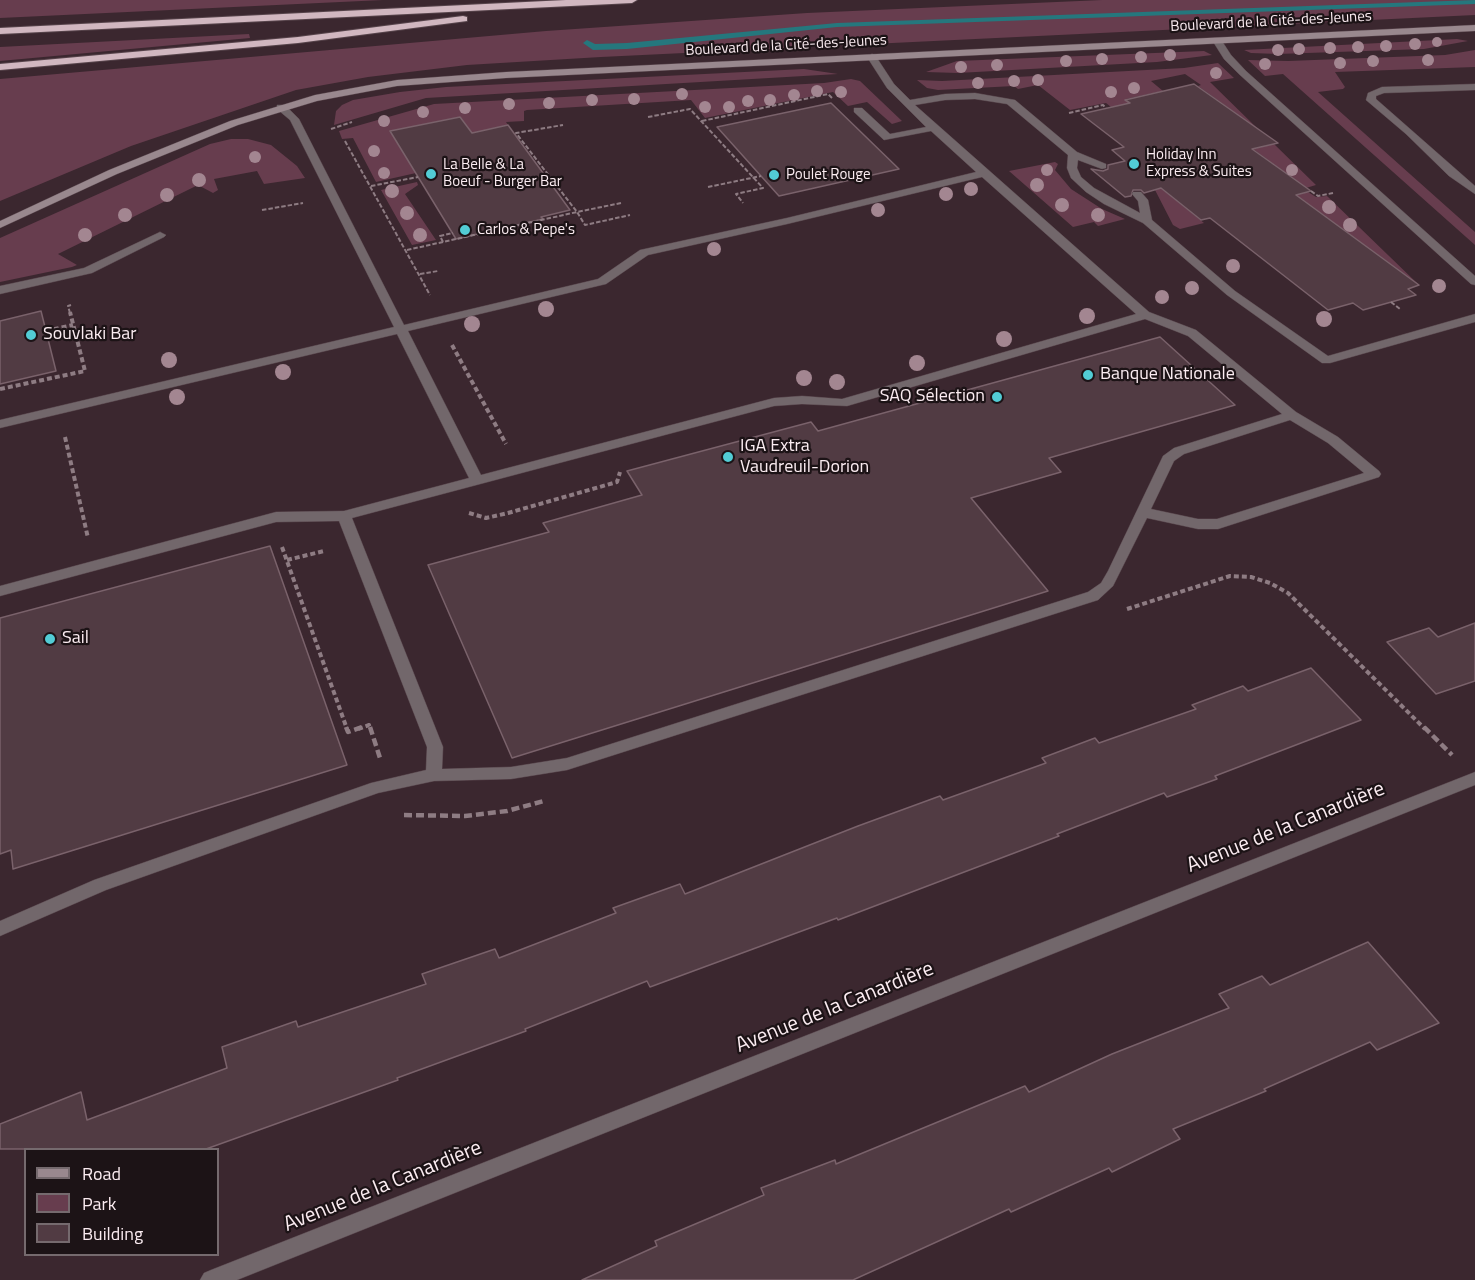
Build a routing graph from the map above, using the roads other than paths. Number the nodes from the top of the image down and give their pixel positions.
1 (632, 0) edge
2 (608, 1) edge
3 (1475, 28) edge
4 (0, 31) edge
5 (1217, 40) junction
6 (872, 57) junction
7 (0, 67) edge
8 (1475, 87) edge
9 (907, 104) junction
10 (281, 107) junction
11 (858, 110) dead end
12 (933, 128) junction
13 (1073, 154) junction
14 (1102, 166) dead end
15 (113, 172) junction
16 (984, 173) junction
17 (1475, 190) edge
18 (1137, 194) dead end
19 (0, 214) edge
20 (1147, 221) junction
21 (0, 225) edge
22 (160, 235) dead end
23 (1475, 282) edge
24 (0, 290) edge
25 (1145, 315) junction
26 (1475, 318) edge
27 (401, 328) junction
28 (1291, 415) junction
29 (0, 424) edge
30 (477, 480) junction
31 (1142, 512) junction
32 (344, 516) junction
33 (0, 591) edge
34 (434, 775) junction
35 (1475, 778) edge
36 (0, 929) edge
37 (211, 1280) edge

1 - 2 highway
2 - 4 highway
2 - 7 highway
3 - 5 street, Boulevard de la Cité-des-Jeunes
5 - 6 street, Boulevard de la Cité-des-Jeunes
5 - 23 street
6 - 9 street
6 - 10 street, Boulevard de la Cité-des-Jeunes
8 - 17 street
9 - 12 street
9 - 13 street
10 - 15 street, Boulevard de la Cité-des-Jeunes
10 - 27 street
11 - 12 street
12 - 16 street
13 - 14 street
13 - 20 street
15 - 19 street, Boulevard de la Cité-des-Jeunes
15 - 21 street, Boulevard de la Cité-des-Jeunes
16 - 25 street
16 - 27 street
18 - 20 street
20 - 26 street
22 - 24 street
25 - 28 street
25 - 30 street
27 - 29 street
27 - 30 street
28 - 31 street
28 - 31 street
30 - 32 street
31 - 34 street
32 - 33 street
32 - 34 street
34 - 36 street
35 - 37 street, Avenue de la Canardière

